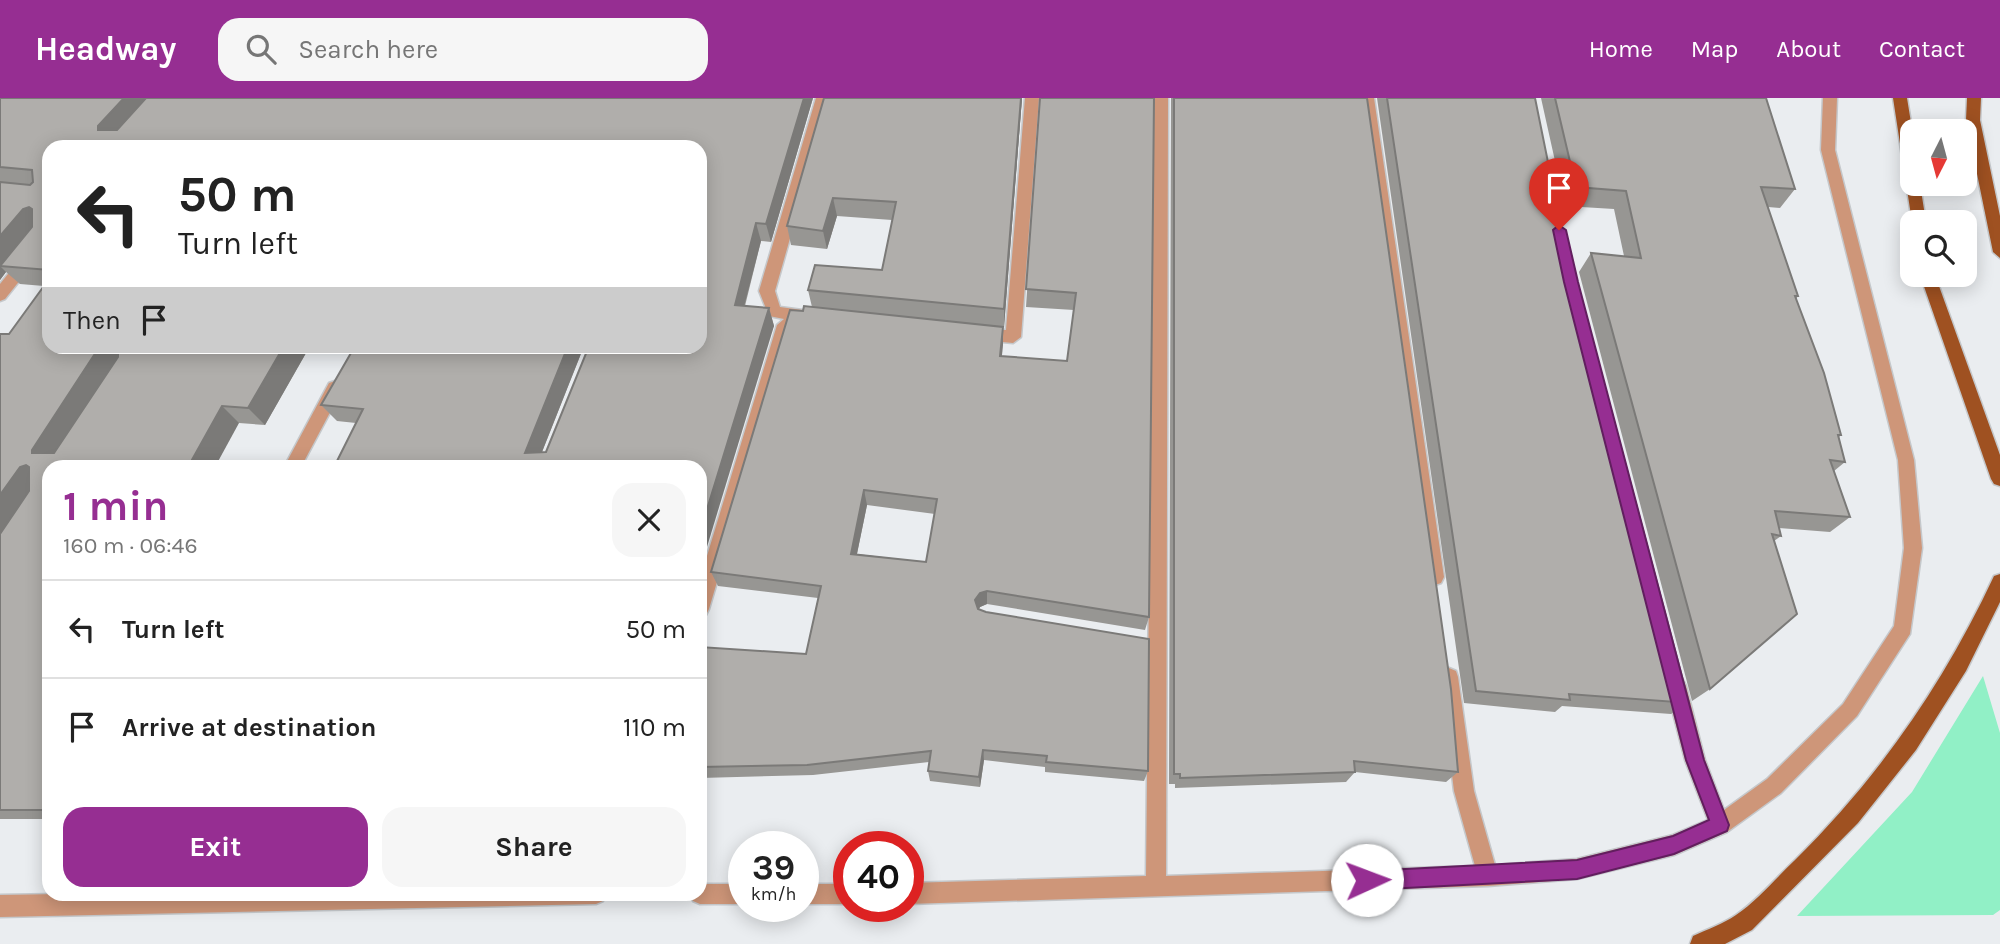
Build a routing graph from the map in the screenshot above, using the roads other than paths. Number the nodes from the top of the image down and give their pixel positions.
1 (823, 98) edge
2 (1032, 98) edge
3 (1161, 98) edge
4 (1367, 98) edge
5 (1830, 98) edge
6 (1900, 98) edge
7 (1974, 98) edge
8 (1903, 119) edge
9 (42, 242) edge
10 (2000, 252) edge
11 (1931, 287) edge
12 (0, 295) edge
13 (789, 315) junction
14 (828, 319) edge
15 (960, 332) edge
16 (335, 388) edge
17 (296, 460) edge
18 (2000, 478) edge
19 (2000, 582) edge
20 (707, 586) edge
21 (1438, 600) edge
22 (1133, 639) edge
23 (1160, 643) junction
24 (1446, 655) edge
25 (1671, 667) edge
26 (1720, 825) junction
27 (1488, 876) junction
28 (1156, 888) junction
29 (707, 894) edge
30 (728, 894) edge
31 (924, 894) edge
32 (46, 901) edge
33 (0, 906) edge
34 (1701, 944) edge

1 - 13 street
2 - 15 street
3 - 23 street
4 - 21 street
5 - 26 street
6 - 8 main road
7 - 10 main road
9 - 12 street
11 - 18 main road
13 - 14 street
13 - 20 street
16 - 17 street
19 - 34 main road
22 - 23 street
23 - 28 street
24 - 27 street
25 - 26 street
26 - 27 street
27 - 28 street
28 - 31 street
29 - 30 street
32 - 33 street

